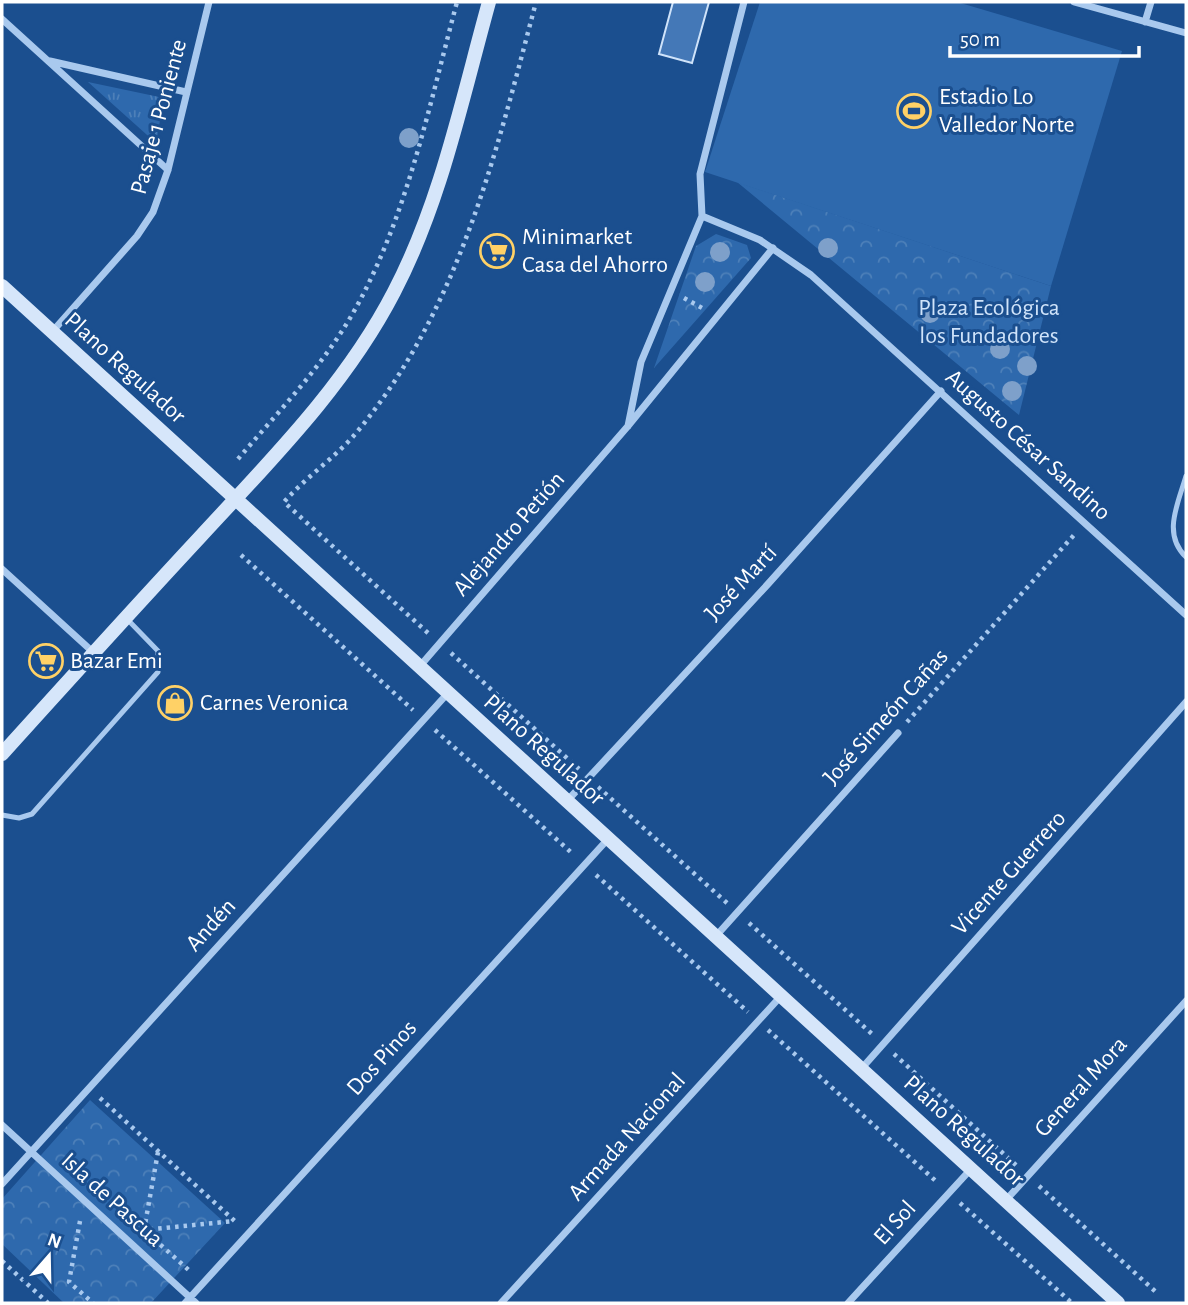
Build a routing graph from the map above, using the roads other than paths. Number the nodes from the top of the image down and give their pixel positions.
1 (209, 2) edge
2 (489, 2) edge
3 (744, 2) edge
4 (1074, 2) edge
5 (1151, 2) edge
6 (2, 19) edge
7 (1145, 22) junction
8 (1186, 33) edge
9 (47, 61) junction
10 (186, 92) junction
11 (168, 170) junction
12 (702, 216) junction
13 (773, 248) junction
14 (2, 286) edge
15 (52, 332) junction
16 (941, 391) junction
17 (628, 426) junction
18 (1186, 476) edge
19 (235, 499) junction
20 (1186, 557) edge
21 (2, 569) edge
22 (1186, 615) edge
23 (126, 618) junction
24 (94, 653) junction
25 (419, 667) junction
26 (448, 692) junction
27 (1186, 702) edge
28 (898, 733) road end
29 (2, 754) edge
30 (567, 801) junction
31 (2, 815) edge
32 (608, 839) junction
33 (715, 936) junction
34 (781, 996) junction
35 (1186, 1000) edge
36 (861, 1069) junction
37 (2, 1125) edge
38 (31, 1152) junction
39 (971, 1169) junction
40 (2, 1184) edge
41 (1006, 1200) junction
42 (190, 1301) edge
43 (501, 1303) edge
44 (848, 1303) edge
45 (1118, 1303) edge

1 - 10 street, Pasaje 1 Poniente
2 - 19 street
3 - 12 street, Alejandro Petión
4 - 7 street
5 - 7 street
6 - 9 street
7 - 8 street
9 - 10 street
9 - 11 street
10 - 11 street, Pasaje 1 Poniente
11 - 15 street, Pasaje 1 Poniente
12 - 13 street, Augusto César Sandino
12 - 17 street, Alejandro Petión
13 - 16 street, Augusto César Sandino
13 - 17 street, Alejandro Petión
14 - 15 street, Plano Regulador
15 - 19 street, Plano Regulador
16 - 22 street, Augusto César Sandino
16 - 30 street, José Martí
17 - 25 street, Alejandro Petión
18 - 20 lane
19 - 23 street
19 - 25 street, Plano Regulador
21 - 24 street
23 - 24 street
23 - 31 lane
24 - 29 street
25 - 26 street, Plano Regulador
26 - 30 street, Plano Regulador
26 - 38 street, Andén
27 - 36 street, Vicente Guerrero
28 - 33 street, José Simeón Cañas
30 - 32 street, Plano Regulador
32 - 33 street, Plano Regulador
32 - 42 street, Dos Pinos
33 - 34 street, Plano Regulador
34 - 36 street, Plano Regulador
34 - 43 street, Armada Nacional
35 - 41 street, General Mora
36 - 39 street, Plano Regulador
37 - 38 street, Isla de Pascua
38 - 40 street, Andén
38 - 42 street, Isla de Pascua
39 - 41 street, Plano Regulador
39 - 44 street, El Sol
41 - 45 street, Plano Regulador

